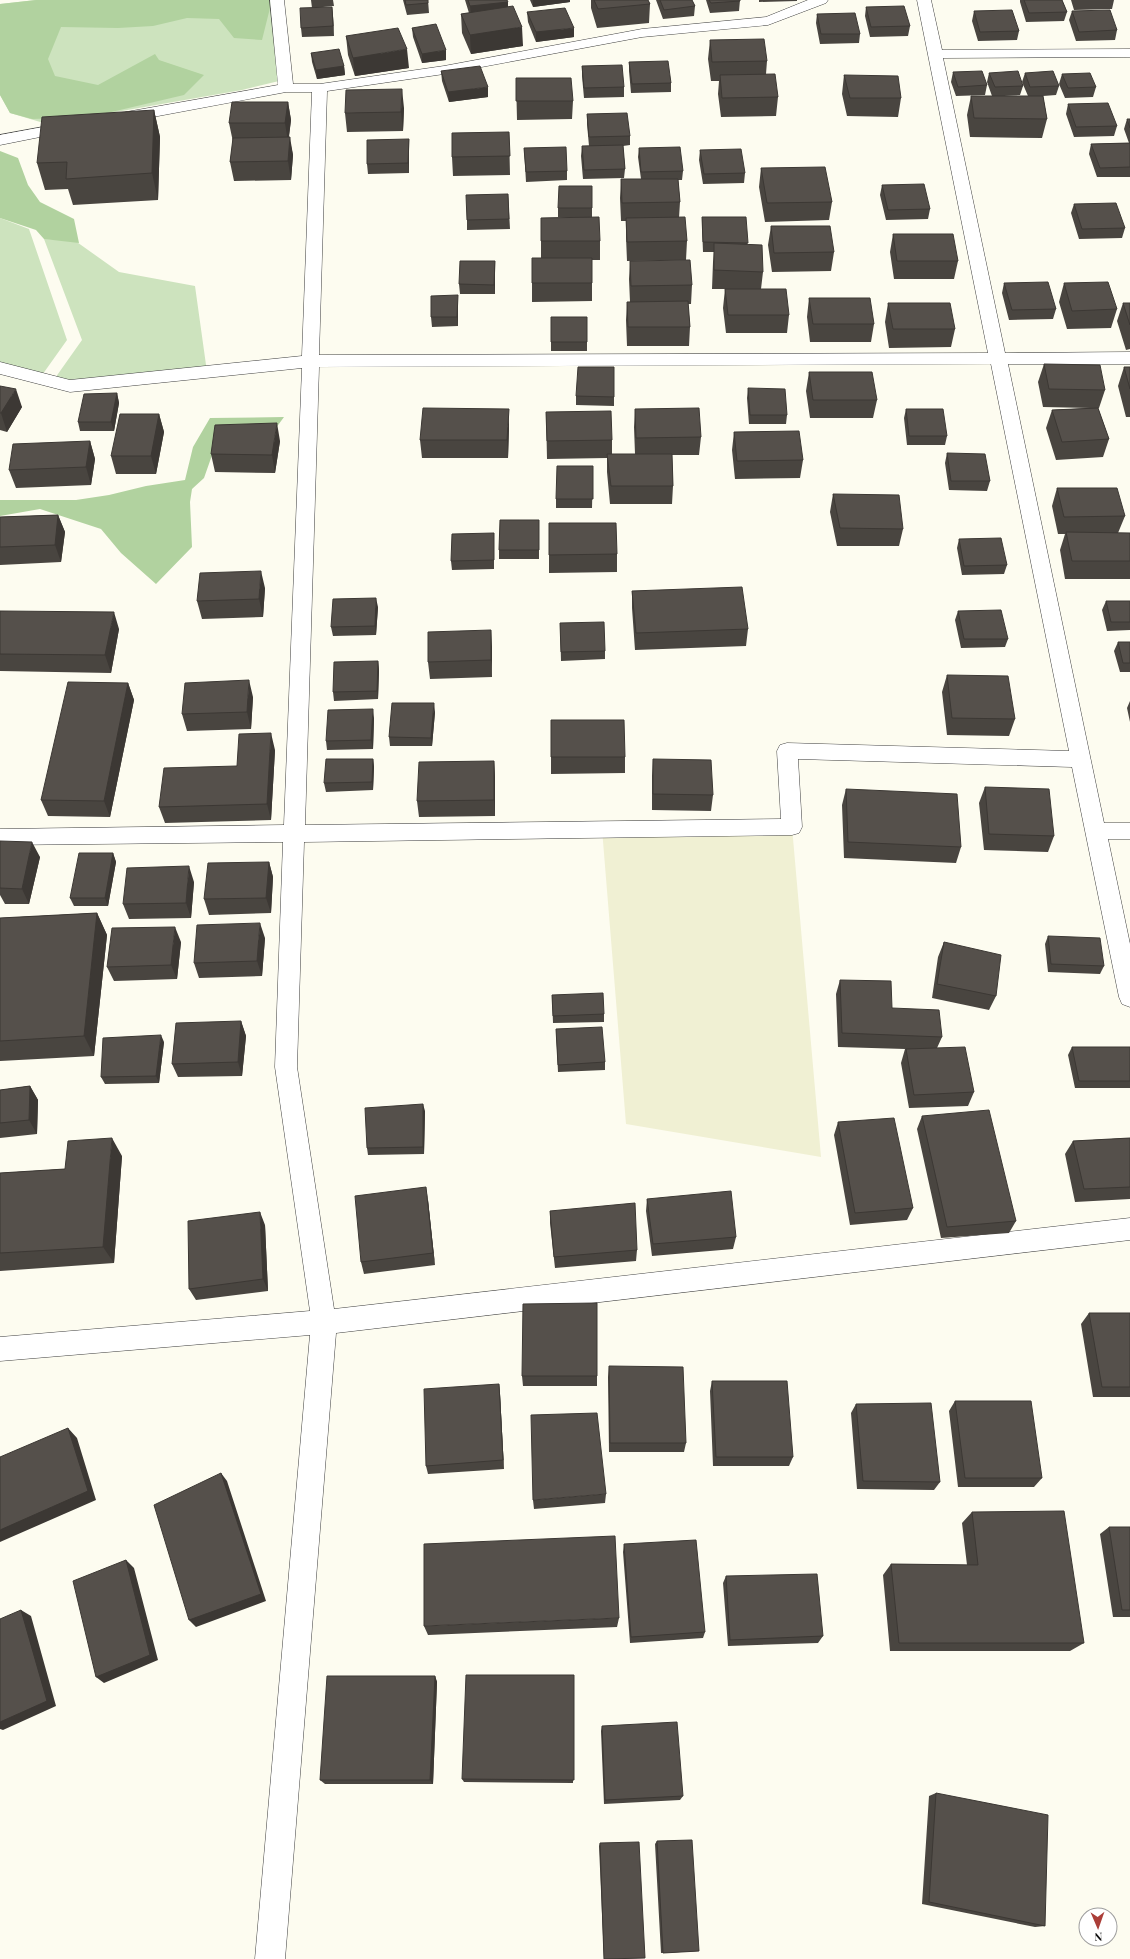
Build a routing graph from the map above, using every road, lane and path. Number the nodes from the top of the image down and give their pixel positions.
1 (277, 0) edge
2 (821, 0) edge
3 (924, 0) edge
4 (936, 54) junction
5 (1130, 54) edge
6 (286, 88) junction
7 (320, 88) junction
8 (108, 120) edge
9 (85, 124) edge
10 (0, 140) edge
11 (999, 358) junction
12 (1130, 358) edge
13 (310, 361) junction
14 (0, 368) edge
15 (1081, 759) junction
16 (1096, 831) junction
17 (1130, 831) edge
18 (294, 834) junction
19 (0, 837) edge
20 (1130, 997) edge
21 (1130, 1230) edge
22 (324, 1322) junction
23 (0, 1349) edge
24 (270, 1959) edge

1 - 6 street
2 - 7 street
3 - 4 street
4 - 5 street
4 - 11 street
6 - 7 street
6 - 8 street
7 - 13 street
9 - 10 street
11 - 12 street
11 - 13 street
11 - 15 street
13 - 14 street
13 - 18 street
15 - 16 street
15 - 18 street
16 - 17 street
16 - 20 street
18 - 19 street
18 - 22 street
21 - 22 street
22 - 23 street
22 - 24 street

